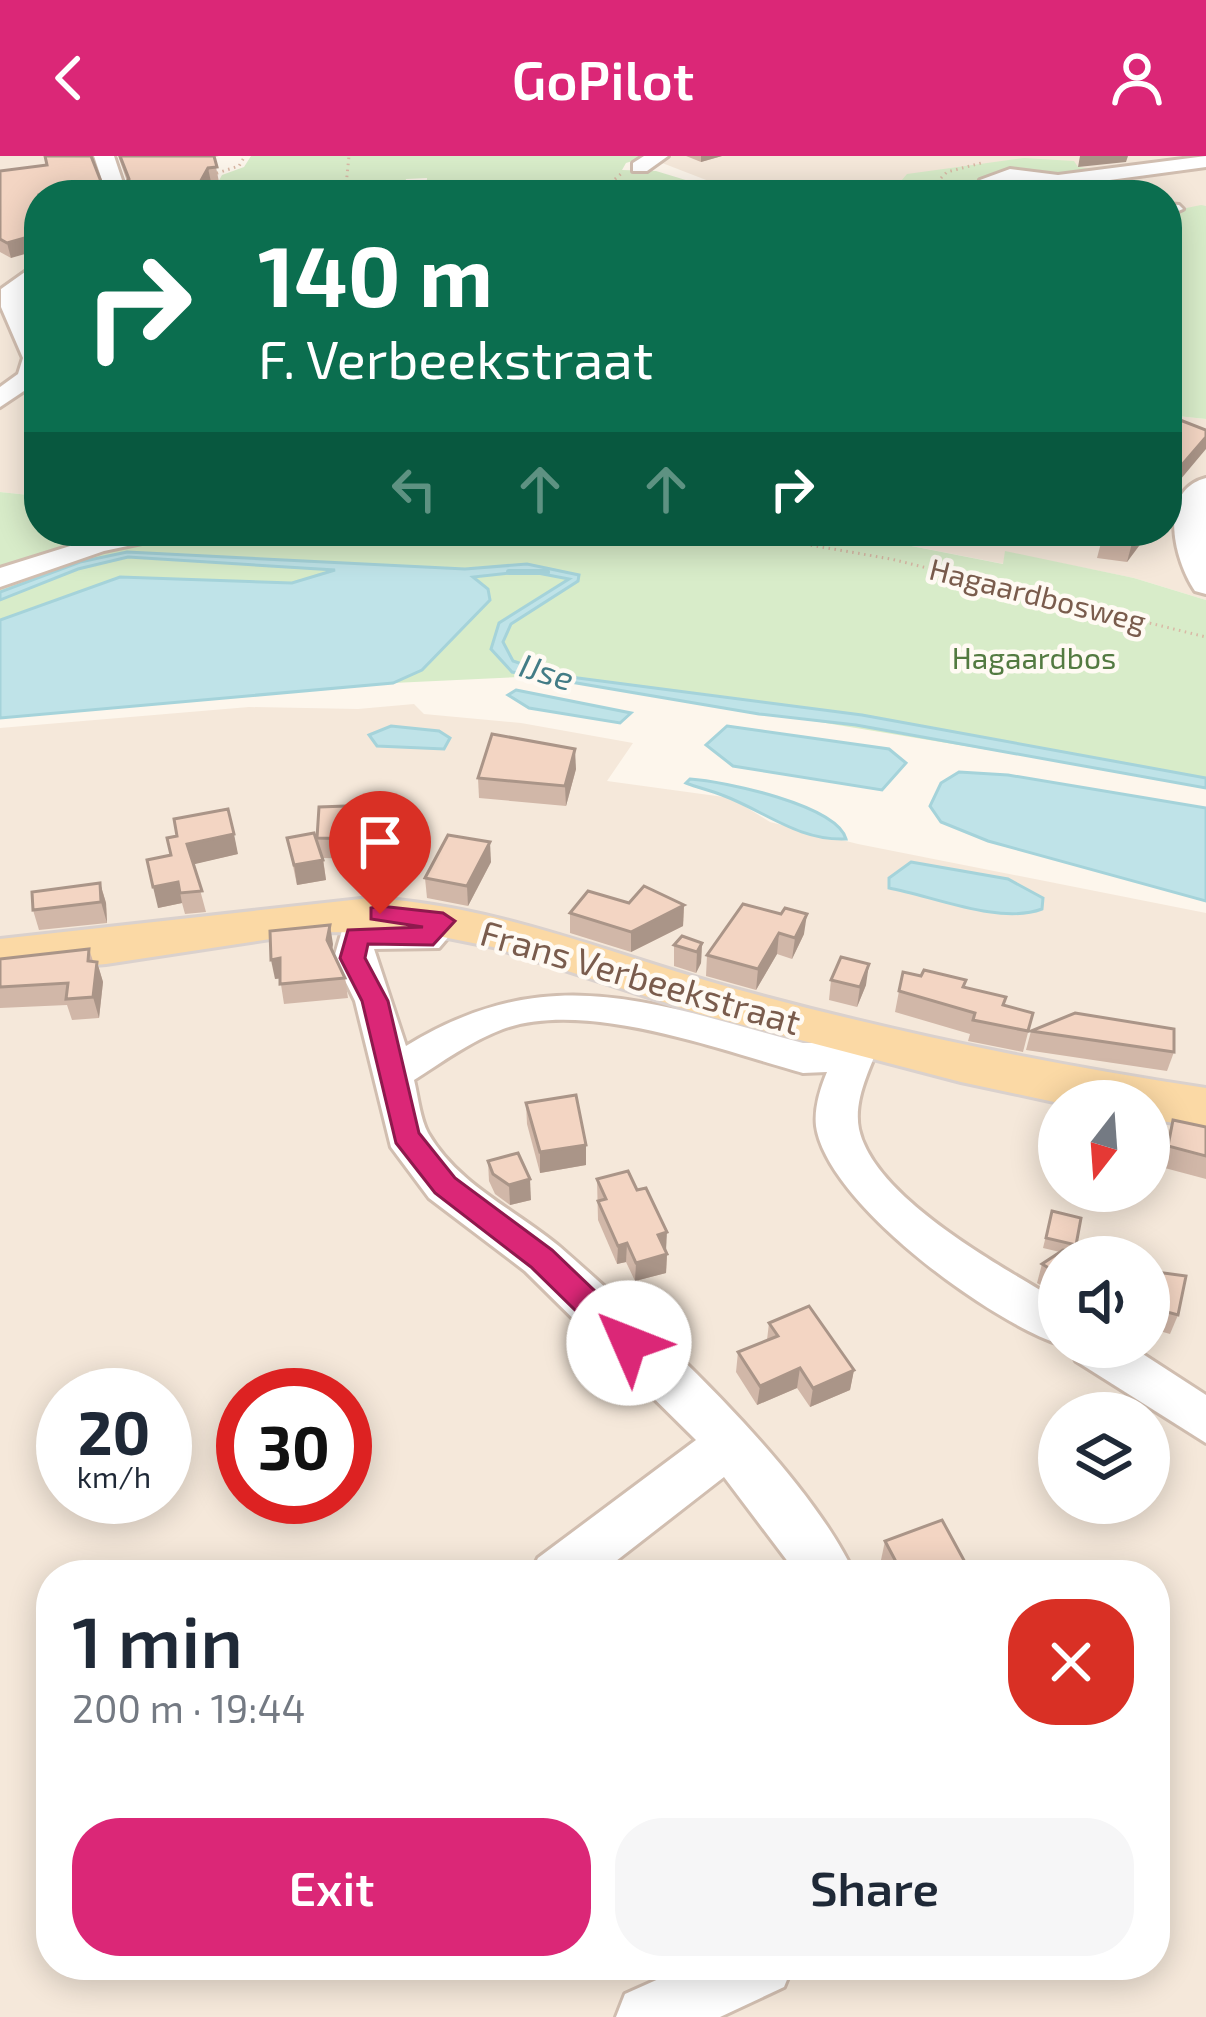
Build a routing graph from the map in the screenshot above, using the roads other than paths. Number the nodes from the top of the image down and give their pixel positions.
1 (1206, 161) edge
2 (990, 180) edge
3 (1050, 180) edge
4 (1063, 180) edge
5 (24, 279) edge
6 (24, 332) edge
7 (24, 381) edge
8 (0, 399) edge
9 (1206, 487) edge
10 (91, 546) edge
11 (0, 578) edge
12 (1206, 585) edge
13 (443, 921) junction
14 (0, 956) edge
15 (851, 1037) junction
16 (392, 1073) junction
17 (1206, 1108) edge
18 (1038, 1312) edge
19 (1124, 1368) edge
20 (1206, 1423) edge
21 (728, 1445) junction
22 (577, 1560) edge
23 (819, 1560) edge
24 (729, 1980) edge
25 (648, 2017) edge

1 - 4 street
2 - 3 street
5 - 6 street
7 - 8 street
9 - 12 street
10 - 11 street
13 - 14 main road, Frans Verbeekstraat
13 - 15 main road, Frans Verbeekstraat
13 - 16 street
15 - 16 street
15 - 17 main road, Frans Verbeekstraat
15 - 18 street
16 - 21 street
19 - 20 street
21 - 22 street
21 - 23 street
24 - 25 street

